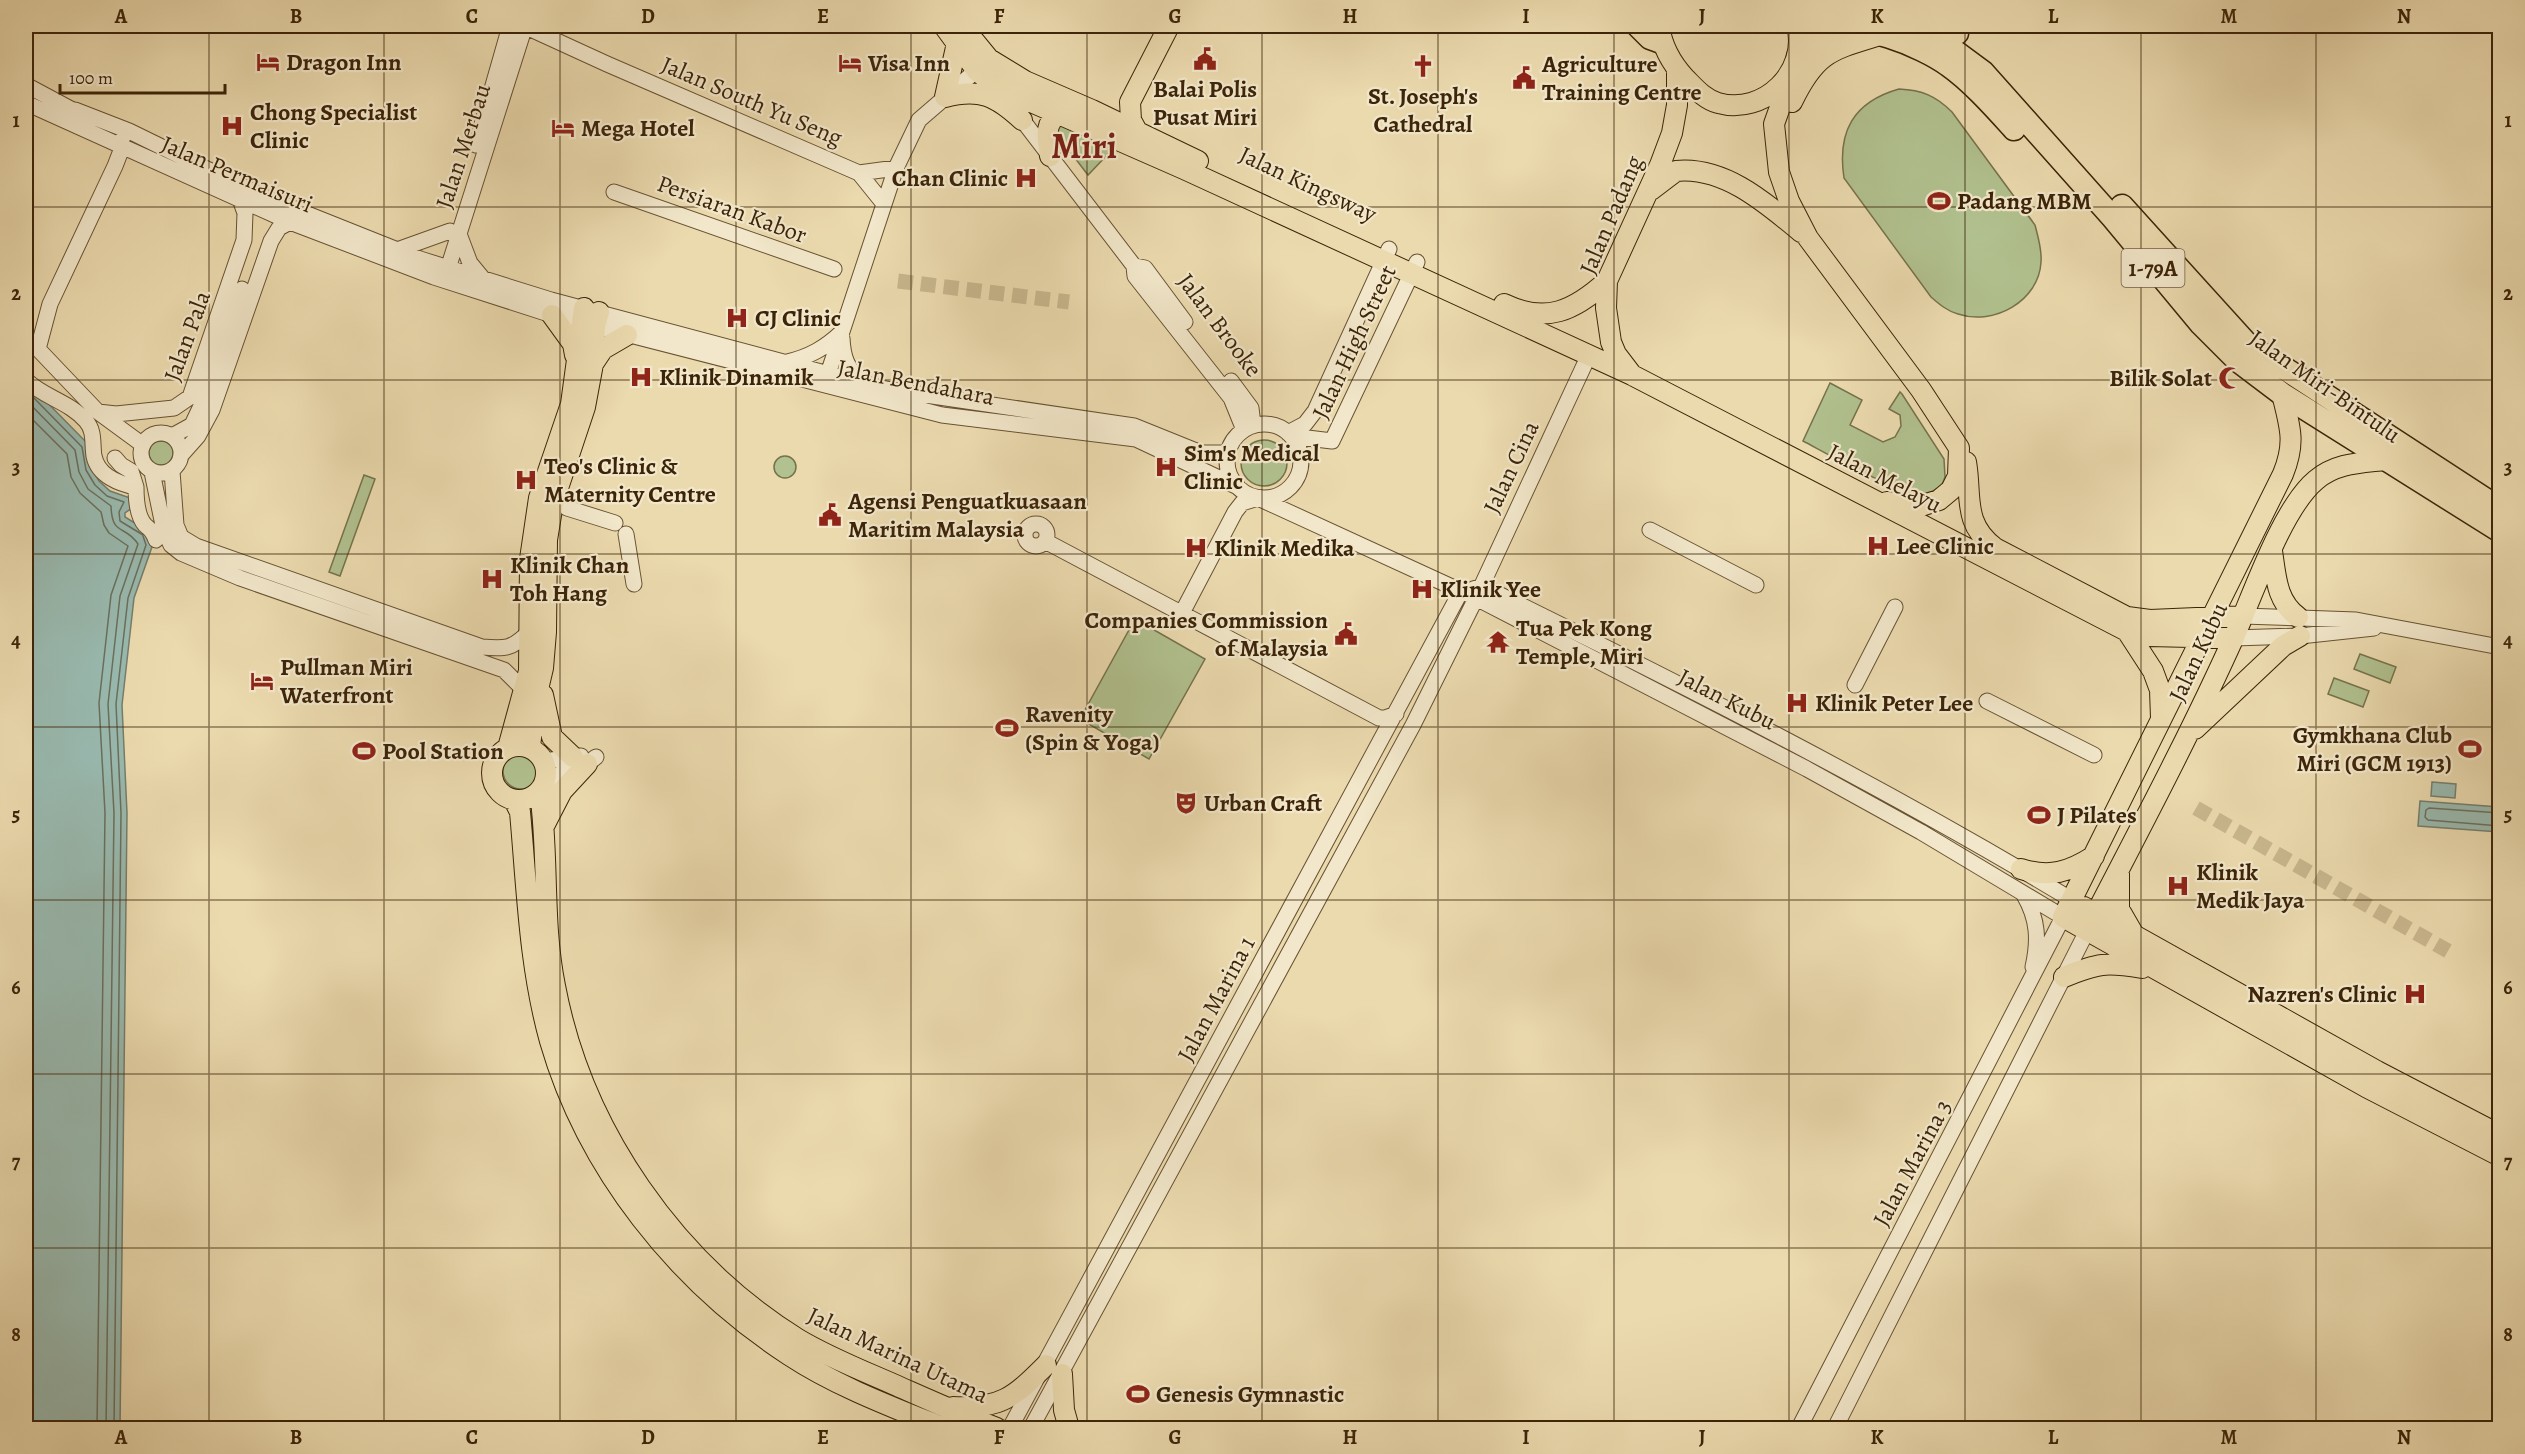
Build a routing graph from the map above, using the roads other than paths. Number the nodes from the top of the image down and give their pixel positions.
1 (510, 26) edge
2 (525, 26) edge
3 (944, 26) edge
4 (1158, 26) edge
5 (1169, 26) edge
6 (1638, 26) edge
7 (1797, 26) edge
8 (1909, 26) edge
9 (1949, 33) edge
10 (960, 34) edge
11 (1660, 34) edge
12 (1880, 35) junction
13 (983, 65) junction
14 (1795, 65) junction
15 (1677, 69) junction
16 (26, 85) edge
17 (997, 87) junction
18 (945, 97) junction
19 (26, 103) edge
20 (75, 110) junction
21 (1092, 110) junction
22 (1059, 114) junction
23 (1022, 120) junction
24 (1138, 133) junction
25 (122, 148) junction
26 (1050, 156) junction
27 (1776, 159) junction
28 (896, 168) junction
29 (859, 173) junction
30 (614, 192) dead end
31 (1647, 194) junction
32 (241, 202) junction
33 (884, 204) junction
34 (290, 222) junction
35 (455, 232) junction
36 (1808, 238) junction
37 (244, 240) junction
38 (271, 241) junction
39 (397, 250) junction
40 (1386, 255) junction
41 (1414, 268) junction
42 (834, 269) dead end
43 (441, 273) junction
44 (2158, 275) junction
45 (484, 279) junction
46 (1607, 281) junction
47 (241, 289) junction
48 (552, 315) junction
49 (589, 317) junction
50 (842, 332) junction
51 (627, 335) junction
52 (1588, 357) junction
53 (585, 362) junction
54 (782, 363) junction
55 (1632, 375) junction
56 (26, 380) edge
57 (826, 380) junction
58 (866, 384) junction
59 (2282, 394) junction
60 (206, 408) junction
61 (98, 412) junction
62 (1249, 428) junction
63 (93, 433) junction
64 (1290, 434) junction
65 (172, 436) junction
66 (142, 445) junction
67 (1959, 448) junction
68 (1228, 453) junction
69 (182, 454) junction
70 (2385, 460) junction
71 (172, 471) junction
72 (152, 472) junction
73 (136, 486) junction
74 (1238, 487) junction
75 (2456, 493) junction
76 (1258, 498) junction
77 (1875, 500) junction
78 (567, 508) dead end
79 (2499, 509) edge
80 (126, 515) dead end
81 (142, 519) junction
82 (615, 523) dead end
83 (1650, 530) dead end
84 (2499, 531) edge
85 (626, 534) dead end
86 (156, 540) dead end
87 (1045, 541) dead end
88 (2272, 551) junction
89 (634, 584) dead end
90 (1756, 585) dead end
91 (1461, 591) junction
92 (1479, 592) junction
93 (1895, 607) dead end
94 (1182, 613) junction
95 (2243, 616) junction
96 (2211, 617) junction
97 (2299, 627) junction
98 (2127, 631) junction
99 (529, 632) junction
100 (2234, 638) junction
101 (2201, 639) junction
102 (2499, 647) edge
103 (543, 668) junction
104 (1855, 685) dead end
105 (525, 691) junction
106 (1987, 701) dead end
107 (1396, 714) junction
108 (2162, 721) junction
109 (2184, 740) junction
110 (530, 747) junction
111 (508, 748) junction
112 (2094, 754) dead end
113 (580, 760) junction
114 (543, 778) junction
115 (514, 800) junction
116 (544, 826) junction
117 (2094, 856) junction
118 (2119, 867) junction
119 (2021, 870) junction
120 (2022, 893) junction
121 (2067, 909) junction
122 (2096, 914) junction
123 (2087, 931) junction
124 (2135, 936) junction
125 (2157, 971) junction
126 (2064, 977) junction
127 (2030, 985) junction
128 (2499, 1135) edge
129 (2499, 1156) edge
130 (1054, 1370) junction
131 (945, 1407) junction
132 (944, 1428) edge
133 (997, 1428) edge
134 (1010, 1428) edge
135 (1032, 1428) edge
136 (1069, 1428) edge
137 (1799, 1428) edge
138 (1834, 1428) edge

1 - 35 street, Jalan Merbau
2 - 29 street, Jalan South Yu Seng
2 - 35 street, Jalan Merbau
3 - 10 main road
4 - 21 main road
5 - 24 main road
6 - 11 highway
7 - 14 main road
8 - 9 highway
9 - 44 highway, Jalan Miri-Bintulu / 1-79A
9 - 75 highway, Jalan Miri-Bintulu
10 - 13 main road
10 - 18 main road
11 - 15 main road
12 - 14 highway
12 - 27 main road
12 - 44 highway
13 - 17 main road
13 - 18 street
13 - 21 main road, Jalan Kingsway
14 - 15 main road
14 - 27 main road
15 - 31 main road, Jalan Padang
16 - 20 street
17 - 22 main road, Jalan Kingsway
17 - 23 street, Jalan Brooke
18 - 23 main road
18 - 28 street
19 - 25 street, Jalan Permaisuri
20 - 25 street
20 - 39 street, Jalan Permaisuri
21 - 24 main road, Jalan Kingsway
22 - 26 main road
22 - 40 main road, Jalan Kingsway
23 - 26 street, Jalan Brooke
24 - 40 main road, Jalan Kingsway
25 - 32 street, Jalan Permaisuri
25 - 61 street
26 - 62 street, Jalan Brooke
27 - 36 main road
28 - 29 street
28 - 33 street
29 - 33 street, Jalan South Yu Seng
30 - 42 street, Persiaran Kabor
31 - 36 main road
31 - 46 main road, Jalan Padang
32 - 34 street, Jalan Permaisuri
32 - 37 street
33 - 50 street
34 - 38 street
34 - 43 street, Jalan Permaisuri
35 - 39 street
35 - 43 street, Jalan Merbau
35 - 45 street
36 - 67 main road, Jalan Melayu
37 - 38 street
37 - 47 street
38 - 47 street
39 - 43 street, Jalan Permaisuri
40 - 41 main road, Jalan Kingsway
40 - 64 street, Jalan High Street
41 - 46 main road, Jalan Kingsway
41 - 52 main road, Jalan Kingsway
41 - 64 street, Jalan High Street
43 - 45 street, Jalan Bendahara
43 - 48 street, Jalan Bendahara
44 - 59 highway, Jalan Miri-Bintulu / 1-79A
45 - 49 street, Jalan Bendahara
46 - 55 main road, Jalan Padang
47 - 60 street
47 - 61 street, Jalan Pala
48 - 49 street, Jalan Bendahara
48 - 53 main road
49 - 51 street, Jalan Bendahara
49 - 53 main road
49 - 54 street, Jalan Bendahara
50 - 54 street
50 - 57 street
50 - 58 street
51 - 53 main road
51 - 57 street, Jalan Bendahara
52 - 55 main road, Jalan Melayu
52 - 92 street, Jalan Cina
53 - 99 main road
53 - 103 main road
54 - 57 street, Jalan Bendahara
55 - 77 main road, Jalan Melayu
56 - 63 street
57 - 58 street, Jalan Bendahara
57 - 74 street, Jalan Bendahara
58 - 68 street, Jalan Bendahara
59 - 70 highway, Jalan Miri-Bintulu / 1-79A
59 - 96 main road, Jalan Kubu
60 - 65 street
60 - 69 street
61 - 66 street
62 - 64 street
62 - 68 street
63 - 73 street
63 - 73 street
64 - 76 street
65 - 66 street
65 - 69 street
66 - 72 street
67 - 77 main road
67 - 96 main road, Jalan Melayu
68 - 74 street
69 - 71 street
70 - 75 highway, Jalan Miri-Bintulu / 1-79A
70 - 88 main road, Jalan Kubu
71 - 72 street
71 - 99 street
72 - 105 street
73 - 81 street
74 - 76 street
75 - 79 highway, Jalan Miri-Bintulu
75 - 84 highway, Jalan Miri-Bintulu / 1-79A
76 - 91 street
76 - 94 street
77 - 98 main road, Jalan Melayu
78 - 82 street
80 - 81 street
81 - 86 street
83 - 90 street
85 - 89 street
87 - 94 street
88 - 95 main road, Jalan Kubu
88 - 97 main road
91 - 92 street
91 - 107 street, Jalan Marina 1
92 - 119 street, Jalan Kubu
92 - 120 street, Jalan Kubu
92 - 130 street, Jalan Marina 1
93 - 104 street
94 - 107 street
95 - 96 main road, Jalan Melayu
95 - 97 street
95 - 100 main road, Jalan Kubu
96 - 101 main road, Jalan Kubu
97 - 100 street
97 - 102 street
97 - 109 main road
98 - 101 main road, Jalan Melayu
98 - 108 main road
99 - 105 main road
100 - 101 main road, Jalan Melayu
100 - 109 main road, Jalan Kubu
101 - 108 main road, Jalan Kubu
103 - 110 main road
103 - 113 main road
105 - 111 main road
106 - 112 street
107 - 130 street, Jalan Marina 1
108 - 117 main road, Jalan Kubu
109 - 118 main road, Jalan Kubu
110 - 111 main road
110 - 114 main road
111 - 115 main road
113 - 114 street
113 - 116 main road
114 - 115 main road
114 - 116 main road, Jalan Marina Utama
115 - 132 main road, Jalan Marina Utama
116 - 131 main road, Jalan Marina Utama
117 - 119 main road
117 - 121 main road, Jalan Kubu
118 - 122 main road, Jalan Kubu
118 - 124 main road
119 - 121 street, Jalan Kubu
120 - 121 street, Jalan Kubu
120 - 127 street
121 - 122 main road, Jalan Kubu
121 - 123 main road, Jalan Kubu
121 - 127 street, Jalan Marina 3
122 - 123 main road, Jalan Kubu
122 - 124 main road, Jalan Kubu
123 - 125 main road, Jalan Kubu
123 - 126 street, Jalan Marina 3
124 - 128 main road, Jalan Kubu
125 - 126 main road
125 - 129 main road, Jalan Kubu
126 - 138 street, Jalan Marina 3
127 - 137 street, Jalan Marina 3
130 - 131 main road
130 - 134 street, Jalan Marina 1
130 - 135 street, Jalan Marina 1
130 - 136 main road
131 - 133 main road, Jalan Marina Utama

